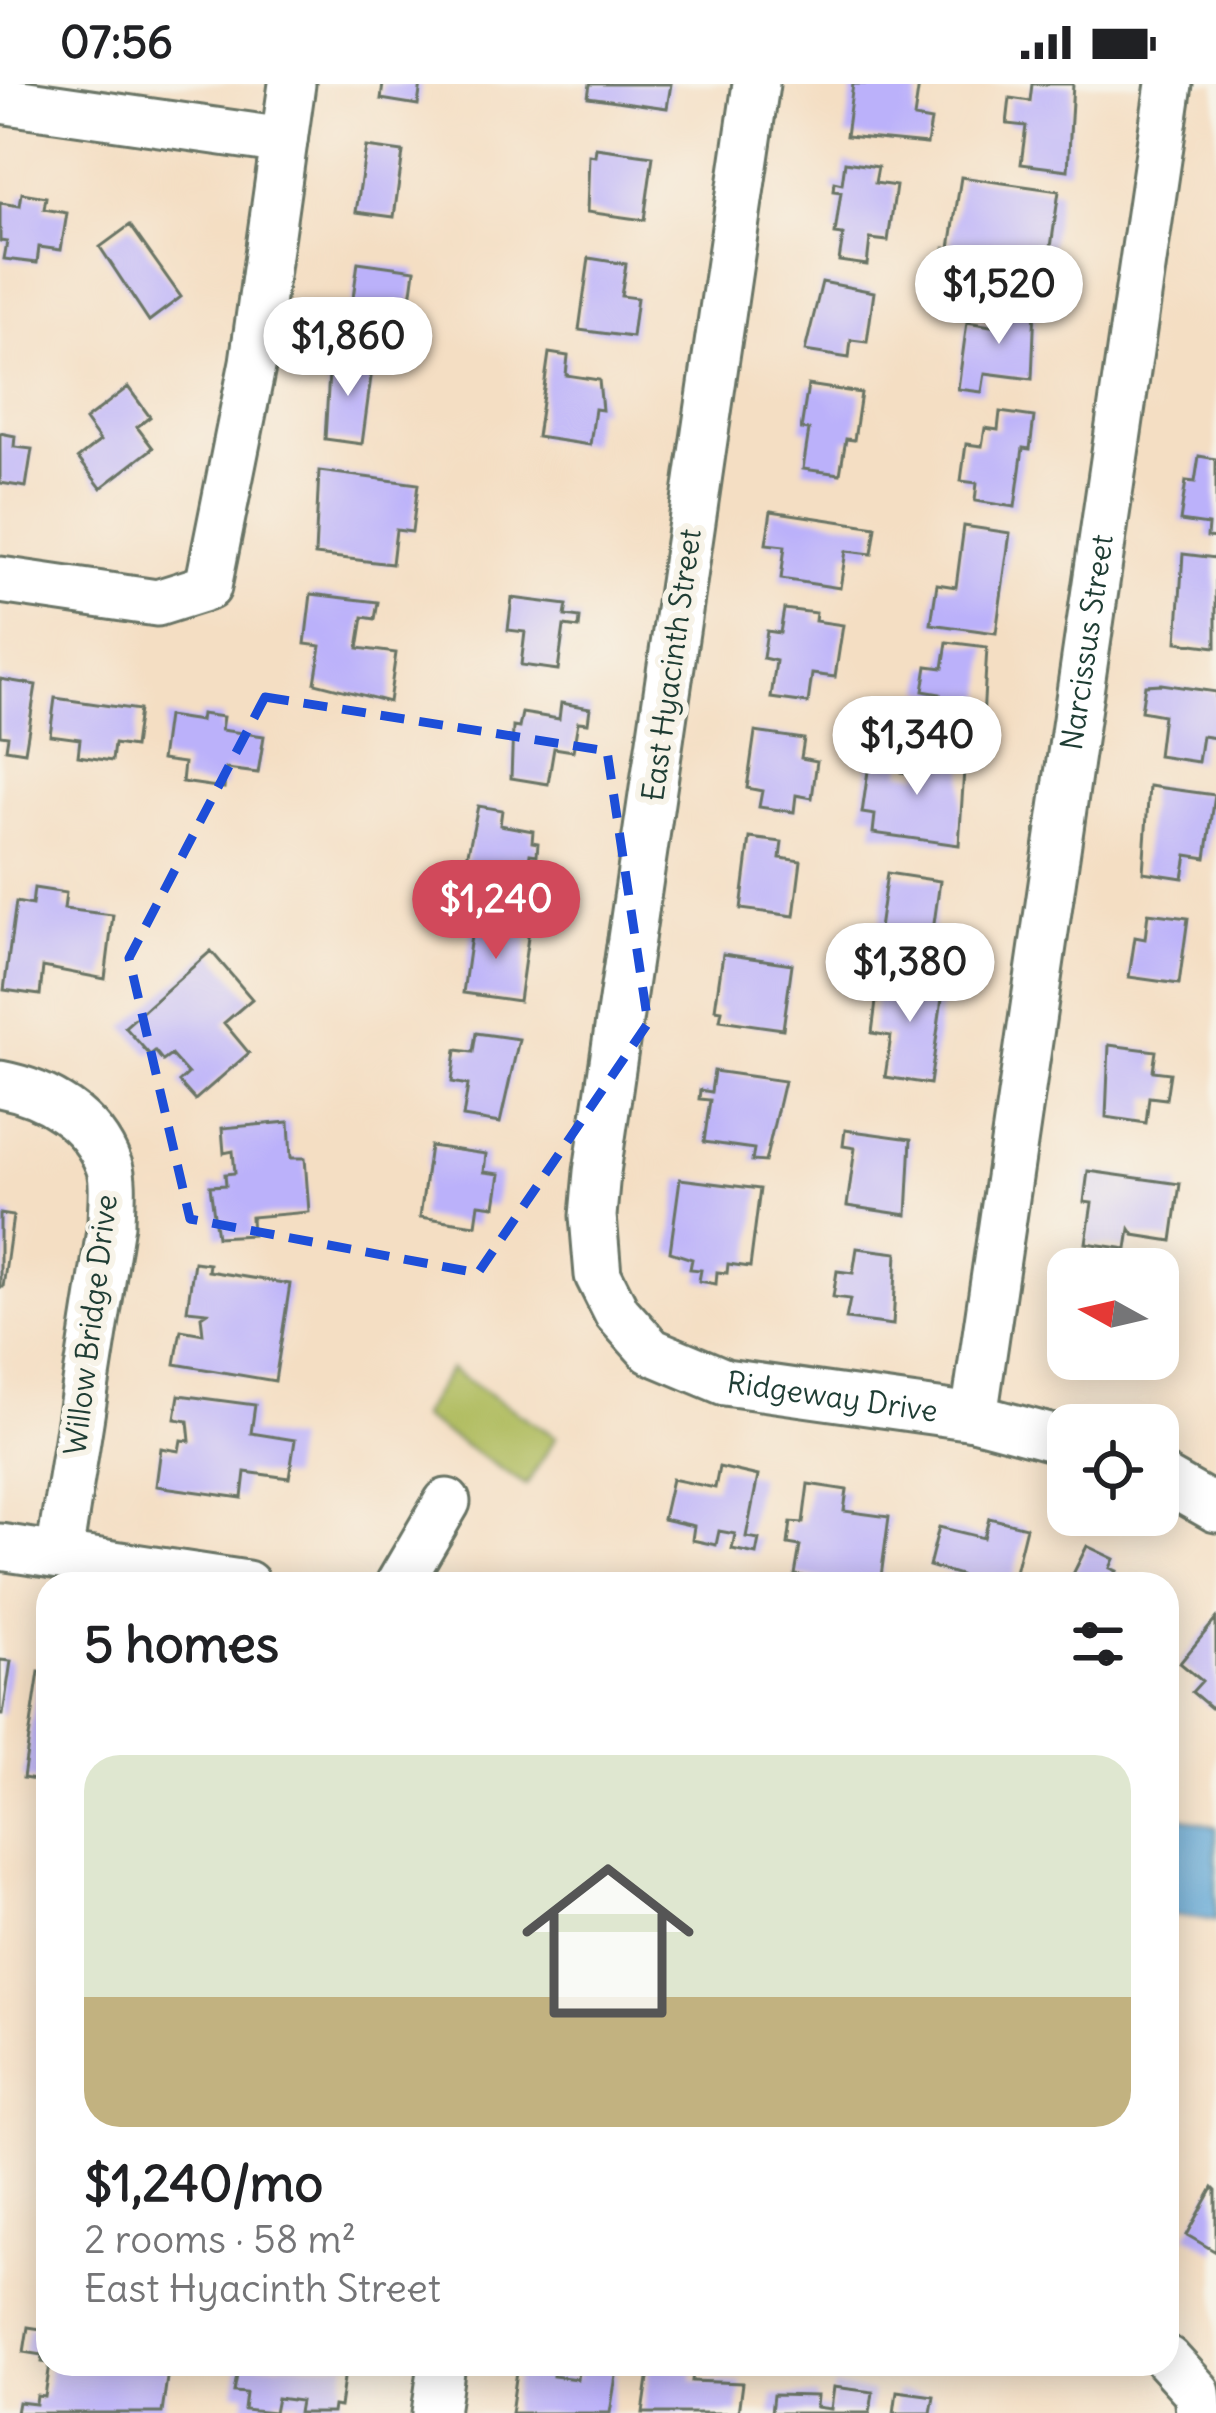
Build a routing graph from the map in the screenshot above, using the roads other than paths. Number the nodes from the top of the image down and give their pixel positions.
1 (292, 84) edge
2 (756, 84) edge
3 (1169, 84) edge
4 (0, 100) edge
5 (284, 141) junction
6 (0, 580) edge
7 (0, 1084) edge
8 (617, 1313) joint
9 (974, 1417) junction
10 (1047, 1436) edge
11 (1179, 1488) edge
12 (447, 1502) dead end
13 (1216, 1510) edge
14 (0, 1547) edge
15 (59, 1555) junction
16 (169, 1572) edge
17 (406, 1572) edge
18 (1179, 2372) edge
19 (440, 2376) edge
20 (435, 2413) edge
21 (1199, 2413) edge

1 - 5 street
2 - 8 street, East Hyacinth Street
3 - 9 street, Narcissus Street
4 - 5 street
5 - 6 street
7 - 15 street, Willow Bridge Drive
8 - 9 street, Ridgeway Drive
9 - 10 street, Ridgeway Drive
11 - 13 street
12 - 17 street
14 - 15 street
15 - 16 street
18 - 21 street
19 - 20 street

